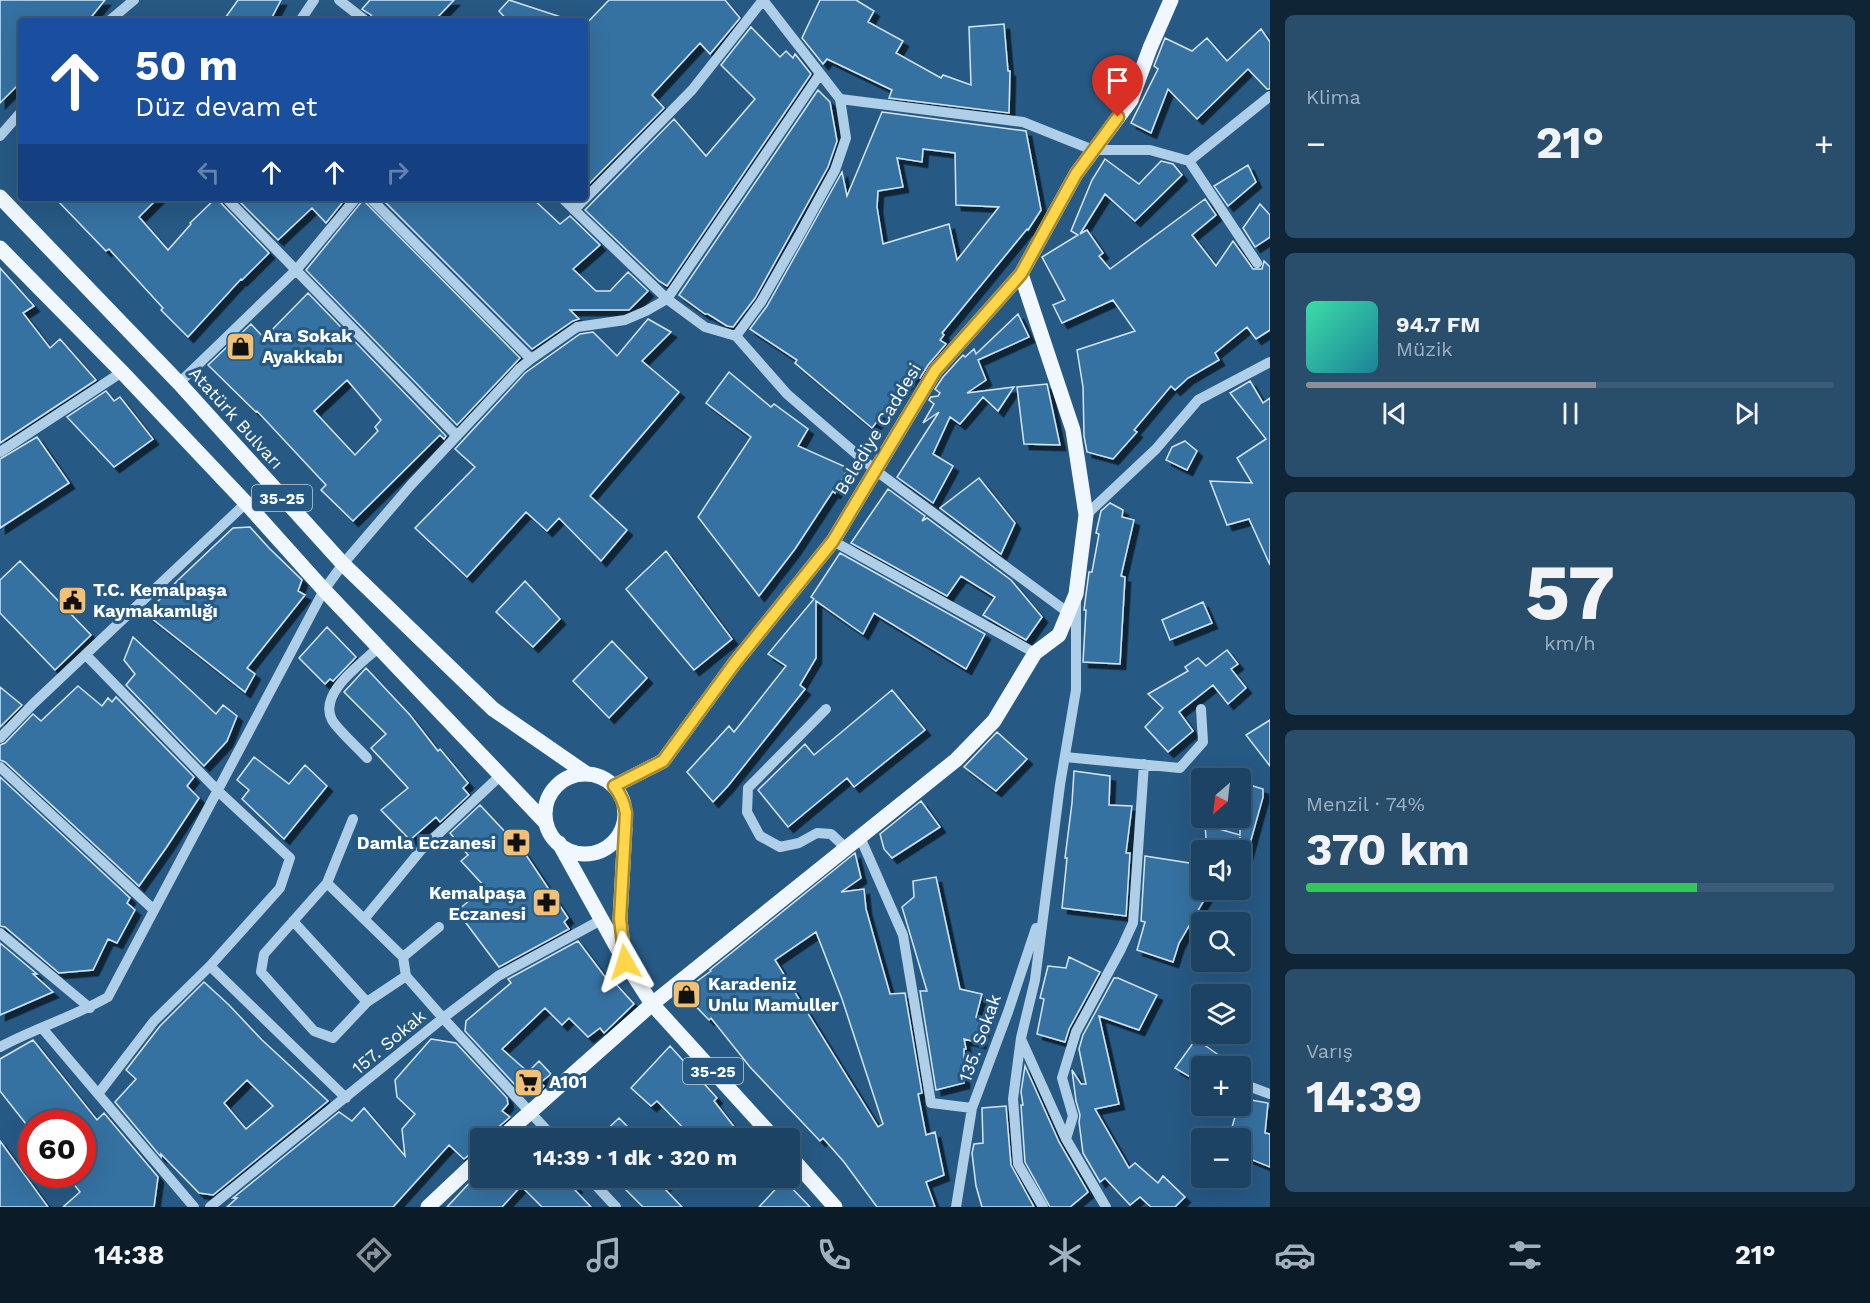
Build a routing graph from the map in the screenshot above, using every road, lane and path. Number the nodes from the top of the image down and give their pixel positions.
1 (134, 0) edge
2 (314, 0) edge
3 (339, 0) edge
4 (763, 0) edge
5 (1171, 0) edge
6 (113, 18) edge
7 (302, 18) edge
8 (362, 18) edge
9 (820, 74) junction
10 (1270, 96) edge
11 (840, 99) junction
12 (18, 115) edge
13 (0, 136) edge
14 (1094, 150) junction
15 (1189, 161) junction
16 (588, 196) edge
17 (0, 197) edge
18 (229, 201) edge
19 (354, 201) edge
20 (373, 201) edge
21 (565, 201) edge
22 (583, 201) edge
23 (574, 210) junction
24 (0, 248) edge
25 (1257, 263) dead end
26 (297, 269) junction
27 (1021, 274) junction
28 (667, 299) junction
29 (735, 336) junction
30 (531, 359) junction
31 (1270, 362) edge
32 (122, 372) junction
33 (178, 383) junction
34 (457, 436) junction
35 (0, 452) edge
36 (875, 470) junction
37 (246, 503) junction
38 (1086, 515) junction
39 (833, 541) junction
40 (342, 564) junction
41 (324, 590) junction
42 (1072, 616) junction
43 (379, 647) junction
44 (1035, 653) junction
45 (86, 655) junction
46 (826, 709) dead end
47 (1201, 709) dead end
48 (0, 738) edge
49 (1065, 757) junction
50 (367, 758) dead end
51 (1144, 764) junction
52 (0, 767) edge
53 (587, 774) junction
54 (501, 775) junction
55 (614, 786) junction
56 (218, 791) junction
57 (626, 813) junction
58 (353, 819) dead end
59 (546, 823) junction
60 (860, 837) junction
61 (559, 843) junction
62 (846, 848) junction
63 (327, 883) junction
64 (1047, 884) junction
65 (154, 910) junction
66 (365, 918) junction
67 (601, 920) junction
68 (293, 921) junction
69 (439, 927) dead end
70 (0, 933) edge
71 (403, 957) junction
72 (625, 962) junction
73 (210, 966) junction
74 (406, 975) junction
75 (367, 1002) junction
76 (652, 1004) junction
77 (90, 1008) junction
78 (443, 1018) junction
79 (42, 1028) junction
80 (1021, 1038) junction
81 (0, 1047) edge
82 (1251, 1087) dead end
83 (98, 1094) junction
84 (1270, 1094) edge
85 (346, 1098) junction
86 (972, 1108) junction
87 (530, 1111) junction
88 (512, 1128) edge
89 (545, 1128) edge
90 (765, 1128) edge
91 (1065, 1139) junction
92 (470, 1167) edge
93 (800, 1167) edge
94 (598, 1188) edge
95 (194, 1207) edge
96 (210, 1207) edge
97 (428, 1207) edge
98 (616, 1207) edge
99 (835, 1207) edge
100 (956, 1207) edge
101 (1043, 1207) edge
102 (1106, 1207) edge

1 - 6 street
2 - 7 street
3 - 8 street
4 - 9 street
4 - 16 street
5 - 14 main road, Belediye Caddesi
9 - 11 street
9 - 28 street
10 - 15 street
11 - 14 street
11 - 29 street
12 - 13 street
14 - 15 street
14 - 27 main road, Belediye Caddesi
15 - 25 street
17 - 33 main road, Atatürk Bulvarı / 35-25
18 - 26 street
19 - 26 street
20 - 30 street
21 - 23 street
22 - 23 street
23 - 28 street
24 - 32 main road, 35-25
26 - 33 street
26 - 34 street
27 - 36 main road, Belediye Caddesi
27 - 38 main road
28 - 29 street
28 - 30 street
29 - 36 street
30 - 34 street
31 - 38 street
32 - 35 street
32 - 37 main road, 35-25
33 - 40 main road, Atatürk Bulvarı / 35-25
34 - 40 street
36 - 39 main road, Belediye Caddesi
36 - 42 street
37 - 41 main road, 35-25
37 - 45 street
38 - 42 main road
39 - 44 street
39 - 55 main road, Belediye Caddesi
40 - 41 street
40 - 53 main road, Atatürk Bulvarı / 35-25
41 - 43 main road, 35-25
41 - 56 street
42 - 44 main road
42 - 49 street
43 - 50 street
43 - 54 main road, 35-25
44 - 60 main road
45 - 48 street
45 - 56 street
46 - 62 street
47 - 51 street
49 - 51 street
49 - 64 street
51 - 91 street
52 - 65 street
53 - 55 main road, 35-25
53 - 59 main road
54 - 59 main road, 35-25
54 - 66 street
55 - 57 main road, 35-25
56 - 65 street
56 - 73 street
57 - 61 main road
57 - 72 main road, 35-25
58 - 63 street
59 - 61 main road, 35-25
60 - 62 main road
60 - 86 street
61 - 67 main road, 35-25
62 - 76 main road
63 - 66 street
63 - 68 street
64 - 80 street
64 - 86 street, 135. Sokak
65 - 77 street
66 - 71 street
67 - 72 main road, 35-25
67 - 78 street, 157. Sokak
68 - 75 street
68 - 75 street
69 - 71 street
70 - 77 street
71 - 74 street
72 - 76 main road, 35-25
73 - 83 street
73 - 85 street
74 - 75 street
74 - 78 street
76 - 87 main road
76 - 90 main road, 35-25
77 - 79 street
78 - 85 street, 157. Sokak
78 - 87 street
79 - 81 street
79 - 83 street
80 - 91 street
80 - 101 street
82 - 84 street
83 - 95 street
85 - 96 street, 157. Sokak
86 - 100 street, 135. Sokak
87 - 88 main road
87 - 89 street
91 - 102 street
92 - 97 main road
93 - 99 main road
94 - 98 street

